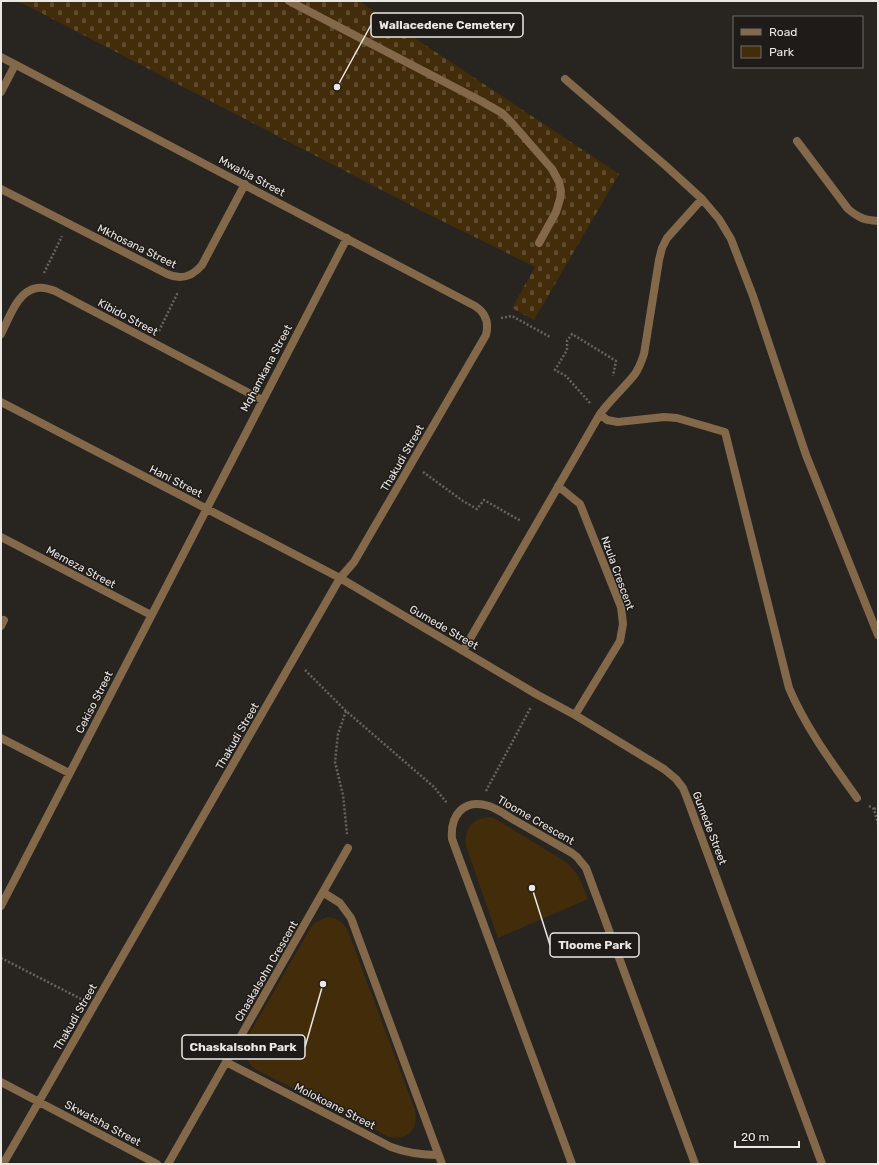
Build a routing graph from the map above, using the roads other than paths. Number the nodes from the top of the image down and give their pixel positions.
1 (289, 1) edge
2 (1, 57) edge
3 (15, 65) junction
4 (565, 79) dead end
5 (1, 92) edge
6 (797, 140) dead end
7 (245, 184) junction
8 (1, 189) edge
9 (702, 200) junction
10 (878, 221) edge
11 (347, 238) junction
12 (539, 243) dead end
13 (487, 320) joint
14 (1, 334) edge
15 (262, 400) junction
16 (1, 402) edge
17 (600, 414) junction
18 (558, 486) junction
19 (206, 509) junction
20 (1, 537) edge
21 (340, 578) junction
22 (151, 616) junction
23 (878, 635) edge
24 (463, 651) junction
25 (575, 715) junction
26 (1, 738) edge
27 (70, 773) junction
28 (857, 798) road end
29 (348, 848) road end
30 (324, 894) junction
31 (1, 906) edge
32 (226, 1062) junction
33 (1, 1082) edge
34 (39, 1101) junction
35 (438, 1155) junction
36 (2, 1164) edge
37 (157, 1164) edge
38 (168, 1164) edge
39 (442, 1164) edge
40 (572, 1164) edge
41 (695, 1164) edge
42 (822, 1164) edge

1 - 12 street
2 - 3 street, Mwahla Street
3 - 5 street
3 - 7 street, Mwahla Street
4 - 9 street
6 - 10 street
7 - 8 street, Mkhosana Street
7 - 11 street, Mwahla Street
9 - 17 street
9 - 23 street
11 - 13 street, Mwahla Street
11 - 15 street, Mqhamkana Street
13 - 21 street, Thakudi Street
14 - 15 street, Kibido Street
15 - 19 street, Mqhamkana Street
16 - 19 street, Hani Street
17 - 18 street
17 - 28 street
18 - 24 street
18 - 25 street, Nzula Crescent
19 - 21 street, Hani Street
19 - 22 street, Cekiso Street
20 - 22 street, Memeza Street
21 - 24 street, Gumede Street
21 - 34 street, Thakudi Street
22 - 27 street, Cekiso Street
24 - 25 street, Gumede Street
25 - 42 street, Gumede Street
26 - 27 street
27 - 31 street, Cekiso Street
29 - 30 street, Chaskalsohn Crescent
30 - 32 street, Chaskalsohn Crescent
30 - 35 street
32 - 35 street, Molokoane Street
32 - 38 street, Chaskalsohn Crescent
33 - 34 street, Skwatsha Street
34 - 36 street, Thakudi Street
34 - 37 street, Skwatsha Street
35 - 39 street
40 - 41 street, Tloome Crescent

